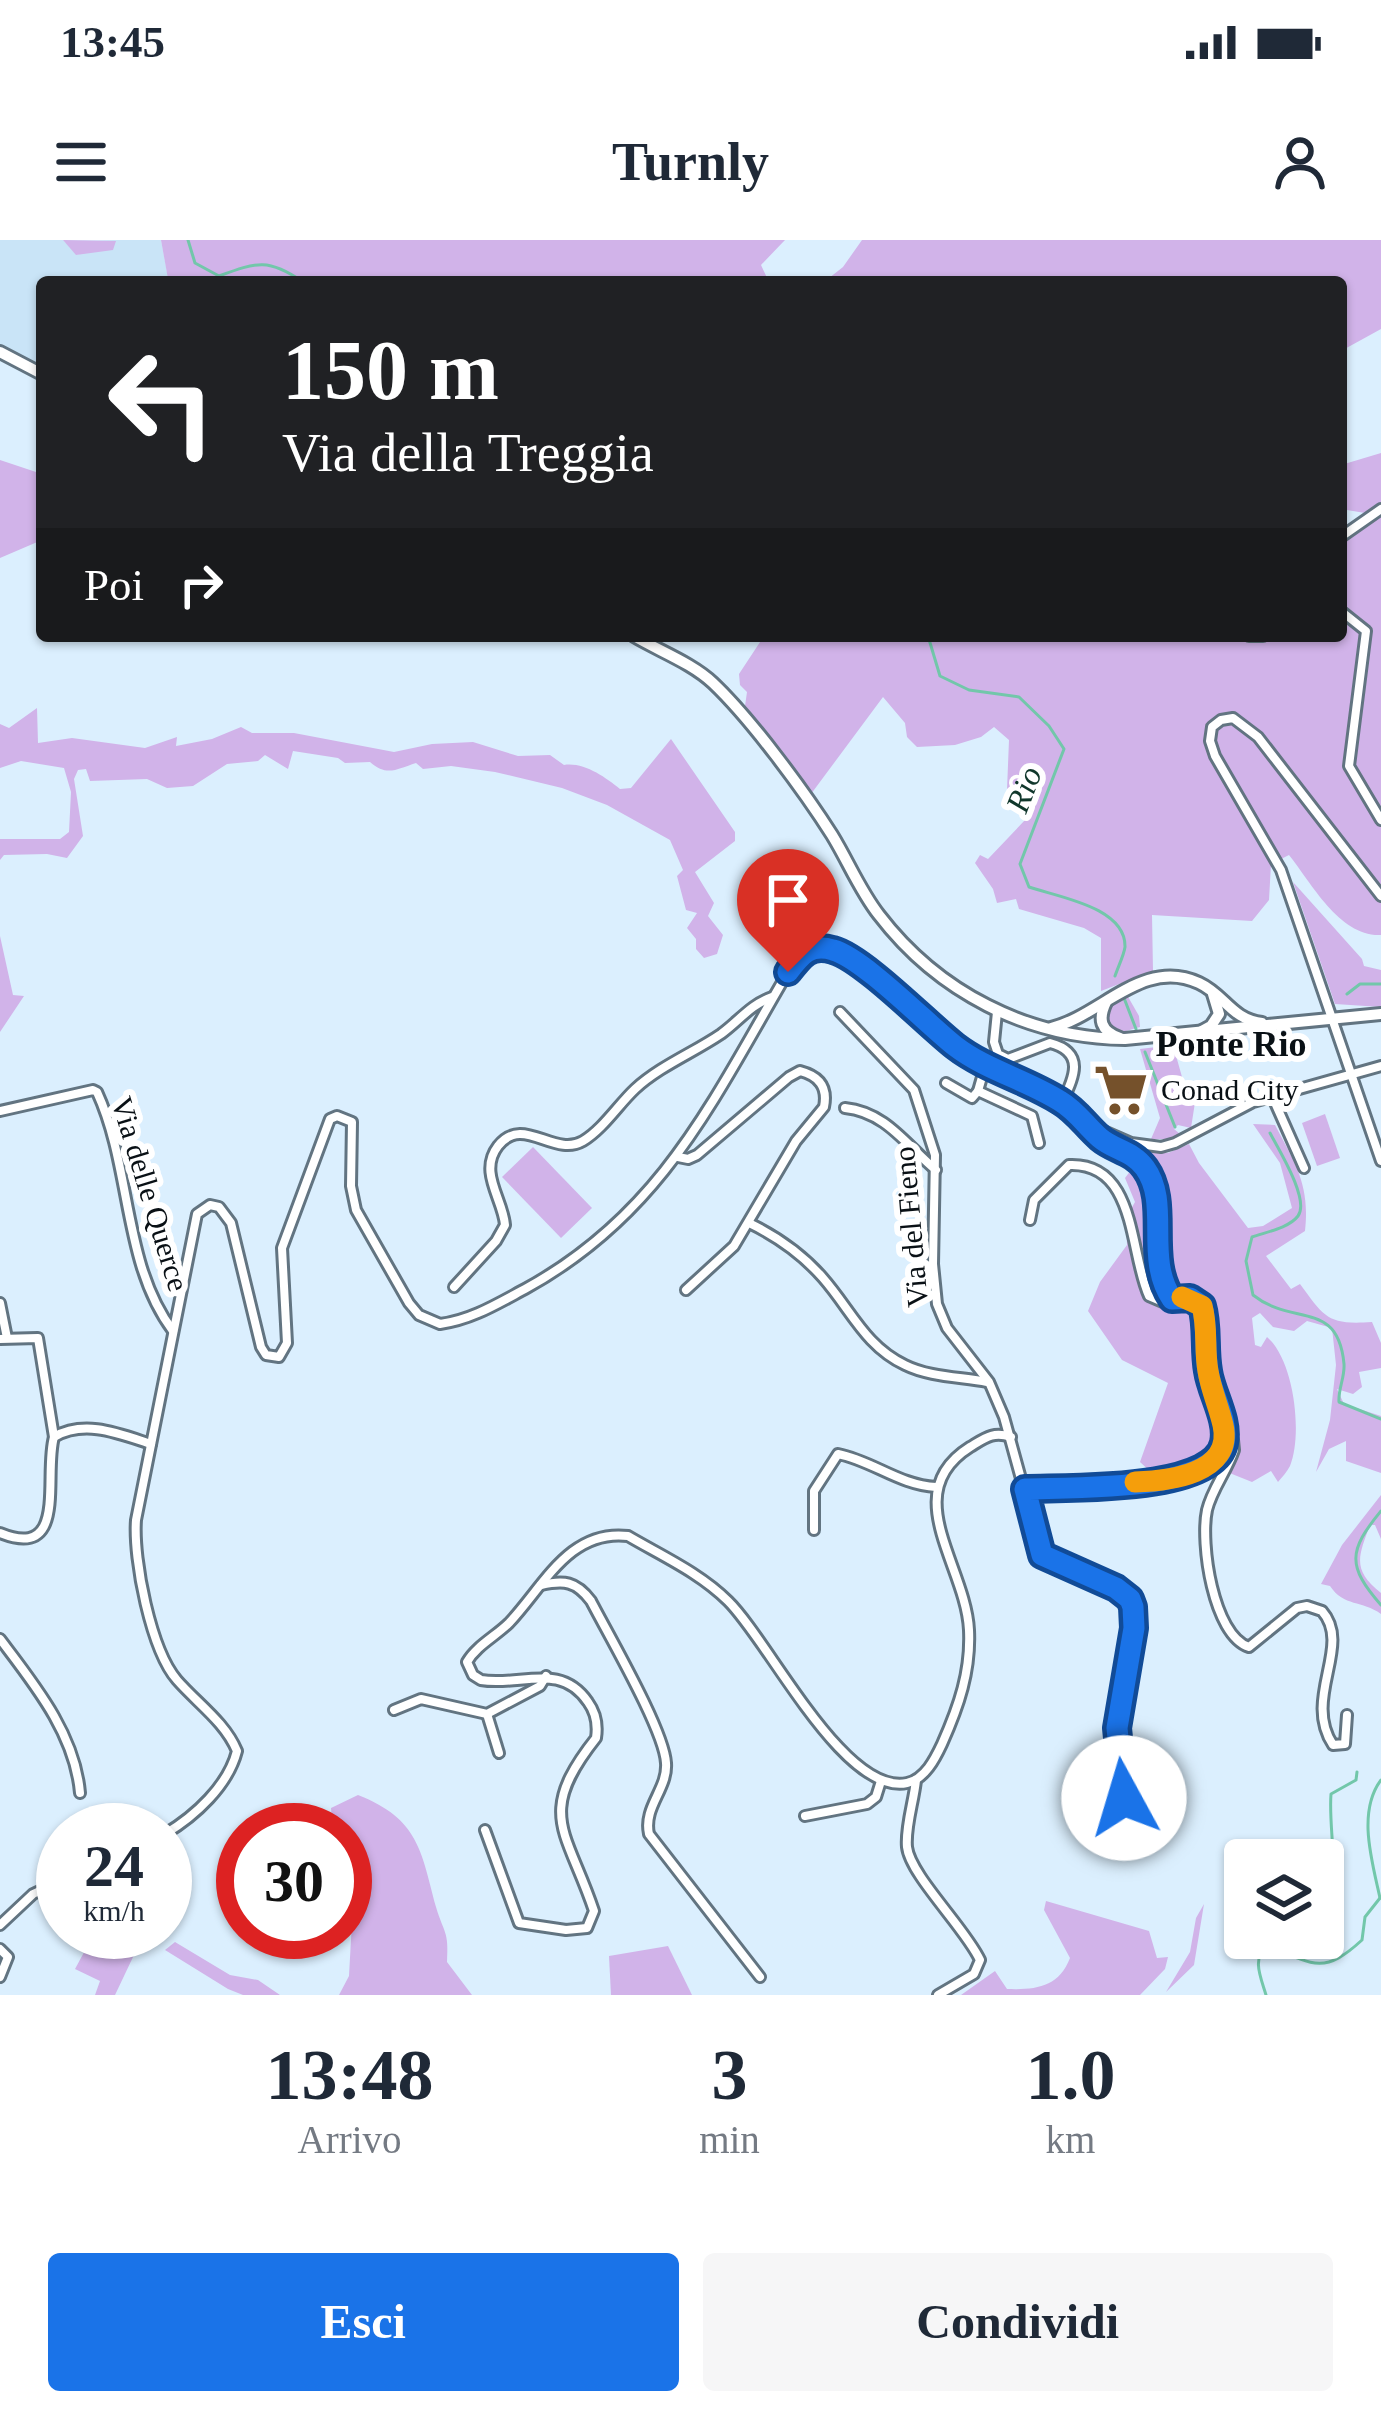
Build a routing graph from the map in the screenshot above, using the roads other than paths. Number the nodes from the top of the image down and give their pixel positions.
1 (0, 352) edge
2 (36, 371) edge
3 (1381, 509) edge
4 (1347, 533) edge
5 (1347, 616) edge
6 (644, 642) edge
7 (1381, 820) edge
8 (1381, 896) edge
9 (1211, 991) junction
10 (774, 997) junction
11 (1107, 999) junction
12 (840, 1012) dead end
13 (997, 1012) junction
14 (1381, 1014) edge
15 (1086, 1017) junction
16 (1330, 1018) junction
17 (1283, 1025) junction
18 (1049, 1029) junction
19 (1198, 1034) junction
20 (1092, 1039) junction
21 (1124, 1040) junction
22 (987, 1063) junction
23 (1381, 1066) edge
24 (1351, 1074) junction
25 (946, 1083) dead end
26 (978, 1091) junction
27 (1272, 1096) junction
28 (1062, 1102) junction
29 (845, 1108) dead end
30 (0, 1111) edge
31 (1092, 1126) junction
32 (1040, 1143) dead end
33 (677, 1157) junction
34 (1381, 1161) edge
35 (1304, 1168) dead end
36 (937, 1171) junction
37 (1030, 1220) dead end
38 (749, 1222) junction
39 (454, 1287) dead end
40 (686, 1290) dead end
41 (1172, 1299) junction
42 (0, 1303) edge
43 (174, 1332) junction
44 (4, 1338) edge
45 (989, 1382) junction
46 (1224, 1426) junction
47 (54, 1437) junction
48 (1011, 1437) junction
49 (151, 1444) junction
50 (935, 1487) junction
51 (1025, 1489) junction
52 (814, 1530) dead end
53 (0, 1533) edge
54 (540, 1585) junction
55 (0, 1639) edge
56 (546, 1676) junction
57 (394, 1710) dead end
58 (487, 1714) junction
59 (1347, 1714) dead end
60 (499, 1753) dead end
61 (916, 1780) junction
62 (881, 1781) junction
63 (80, 1793) dead end
64 (192, 1816) edge
65 (805, 1816) dead end
66 (1126, 1822) dead end
67 (484, 1830) dead end
68 (36, 1893) edge
69 (0, 1925) edge
70 (0, 1949) edge
71 (0, 1977) edge
72 (760, 1977) dead end
73 (938, 1995) edge

1 - 2 main road
3 - 4 street
5 - 7 street
6 - 13 main road
8 - 16 street
9 - 11 main road
9 - 17 main road
9 - 19 main road
10 - 22 street
10 - 33 street
10 - 39 street
11 - 15 main road
11 - 21 main road
12 - 36 street, Via del Fieno
13 - 18 main road
13 - 28 street
14 - 16 main road
15 - 18 main road
15 - 20 main road
16 - 17 main road
16 - 24 street
17 - 19 main road
18 - 20 main road
19 - 21 main road
20 - 21 main road
22 - 26 street
22 - 28 street
23 - 24 street
24 - 27 street
24 - 34 street
25 - 26 street
26 - 32 street
27 - 31 street
27 - 35 street
28 - 31 street
29 - 36 street
30 - 43 street, Via delle Querce
31 - 41 street
33 - 38 street
33 - 43 street
36 - 45 street, Via del Fieno
37 - 41 street
38 - 40 street
38 - 45 street, Via del Fieno
41 - 46 street
42 - 44 street
43 - 49 street
44 - 47 street
45 - 48 street, Via del Fieno
46 - 51 street
46 - 59 street
47 - 49 street
47 - 53 street
48 - 50 street
48 - 51 street, Via del Fieno
49 - 64 street
50 - 52 street
50 - 61 street
51 - 66 street, Via del Fieno
54 - 56 street
54 - 62 street
54 - 72 street
55 - 63 street
56 - 58 street
56 - 67 street
57 - 58 street
58 - 60 street
61 - 62 street
61 - 73 street
62 - 65 street
68 - 69 street
70 - 71 street

